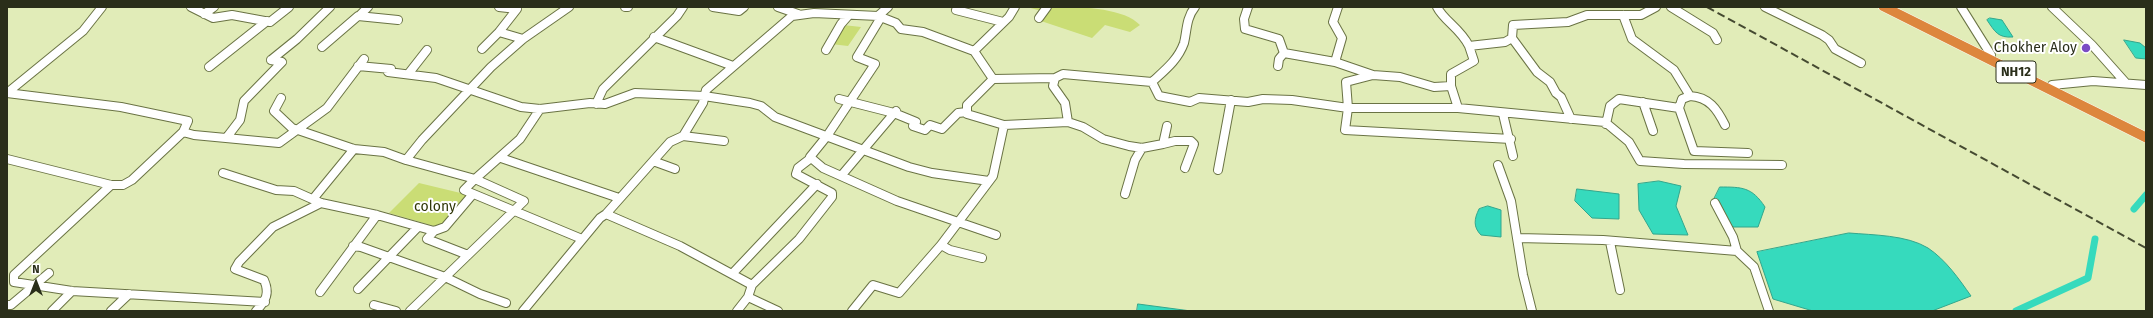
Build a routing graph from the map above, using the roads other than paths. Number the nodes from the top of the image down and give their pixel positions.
1 (102, 7) edge
2 (191, 7) edge
3 (214, 7) edge
4 (289, 7) edge
5 (330, 7) edge
6 (368, 7) edge
7 (499, 7) edge
8 (569, 7) edge
9 (624, 7) edge
10 (628, 7) edge
11 (684, 7) edge
12 (712, 7) edge
13 (744, 7) edge
14 (778, 7) edge
15 (888, 7) edge
16 (1016, 7) edge
17 (1047, 7) edge
18 (1195, 7) edge
19 (1248, 7) edge
20 (1338, 7) edge
21 (1437, 7) edge
22 (1584, 7) edge
23 (1656, 7) edge
24 (1671, 7) edge
25 (1764, 7) edge
26 (1885, 7) edge
27 (1892, 7) edge
28 (1961, 7) edge
29 (2052, 7) edge
30 (956, 10) dead end
31 (204, 14) junction
32 (799, 14) junction
33 (1587, 14) junction
34 (1623, 15) junction
35 (359, 16) junction
36 (848, 16) junction
37 (878, 16) junction
38 (1039, 18) dead end
39 (398, 20) dead end
40 (267, 21) junction
41 (1003, 22) junction
42 (499, 32) junction
43 (654, 37) junction
44 (1512, 38) junction
45 (523, 39) junction
46 (1717, 40) dead end
47 (1470, 46) junction
48 (322, 47) dead end
49 (482, 49) dead end
50 (427, 50) dead end
51 (826, 50) dead end
52 (974, 51) junction
53 (1284, 53) junction
54 (1991, 55) junction
55 (1335, 62) junction
56 (1861, 63) dead end
57 (733, 66) junction
58 (1278, 66) dead end
59 (209, 67) dead end
60 (410, 73) junction
61 (1373, 75) junction
62 (1055, 78) junction
63 (992, 79) junction
64 (1152, 82) junction
65 (2125, 82) junction
66 (2052, 85) junction
67 (2146, 85) edge
68 (1451, 86) junction
69 (470, 89) junction
70 (7, 93) edge
71 (704, 96) junction
72 (1690, 96) junction
73 (281, 98) dead end
74 (839, 99) dead end
75 (1231, 100) junction
76 (1643, 102) junction
77 (849, 103) junction
78 (596, 104) junction
79 (1348, 108) junction
80 (1458, 108) junction
81 (1679, 108) junction
82 (540, 110) junction
83 (896, 112) junction
84 (967, 112) junction
85 (1503, 114) junction
86 (1571, 119) junction
87 (1068, 122) junction
88 (1606, 124) junction
89 (1004, 125) junction
90 (1725, 125) dead end
91 (1168, 126) dead end
92 (297, 130) junction
93 (1653, 131) dead end
94 (183, 132) junction
95 (2146, 132) edge
96 (683, 136) junction
97 (827, 136) junction
98 (227, 137) junction
99 (2146, 138) edge
100 (1511, 139) junction
101 (724, 141) dead end
102 (1163, 144) junction
103 (1142, 148) junction
104 (354, 149) junction
105 (863, 149) junction
106 (1748, 153) dead end
107 (1513, 156) dead end
108 (501, 158) junction
109 (811, 158) junction
110 (7, 159) edge
111 (406, 160) junction
112 (653, 161) junction
113 (1498, 165) dead end
114 (1782, 165) dead end
115 (1185, 168) dead end
116 (676, 169) dead end
117 (1218, 170) dead end
118 (223, 173) dead end
119 (841, 176) junction
120 (475, 179) junction
121 (989, 181) junction
122 (817, 184) junction
123 (111, 185) junction
124 (473, 194) junction
125 (1125, 194) dead end
126 (619, 198) junction
127 (317, 201) junction
128 (1715, 203) dead end
129 (514, 211) junction
130 (606, 214) junction
131 (377, 215) junction
132 (956, 222) junction
133 (417, 228) junction
134 (434, 231) junction
135 (996, 235) dead end
136 (1518, 238) junction
137 (582, 239) junction
138 (1610, 242) junction
139 (941, 245) junction
140 (352, 246) junction
141 (1737, 251) junction
142 (468, 255) junction
143 (390, 257) junction
144 (982, 258) dead end
145 (50, 273) dead end
146 (733, 273) junction
147 (445, 277) junction
148 (752, 284) junction
149 (34, 285) junction
150 (358, 289) dead end
151 (1620, 290) dead end
152 (72, 291) junction
153 (320, 292) dead end
154 (129, 294) junction
155 (748, 297) junction
156 (265, 302) junction
157 (506, 303) dead end
158 (7, 305) edge
159 (374, 305) dead end
160 (52, 311) edge
161 (111, 311) edge
162 (256, 311) edge
163 (396, 311) edge
164 (410, 311) edge
165 (523, 311) edge
166 (737, 311) edge
167 (778, 311) edge
168 (852, 311) edge
169 (1532, 311) edge
170 (1769, 311) edge

1 - 70 street
2 - 31 street
3 - 31 street
4 - 40 street
5 - 98 street
6 - 35 street
7 - 42 street
8 - 45 street
9 - 10 street
11 - 43 street
12 - 13 street
14 - 32 street
15 - 37 street
16 - 41 street
17 - 38 street
18 - 64 street
19 - 53 street
20 - 55 street
21 - 47 street
22 - 33 street
23 - 34 street
24 - 46 street
25 - 56 street
26 - 99 highway, NH12
27 - 54 highway, NH12
28 - 54 street
29 - 65 street
30 - 41 street
31 - 40 street
32 - 36 street
32 - 57 street
33 - 34 street
33 - 44 street
34 - 72 street
35 - 39 street
35 - 48 street
36 - 37 street
36 - 51 street
37 - 52 street
37 - 77 street
40 - 59 street
41 - 52 street
42 - 45 street
42 - 49 street
43 - 57 street
43 - 78 street
44 - 47 street
44 - 86 street
45 - 69 street
47 - 68 street
50 - 60 street
52 - 63 street
53 - 55 street
53 - 58 street
54 - 66 highway, NH12
55 - 61 street
57 - 71 street
60 - 69 street
60 - 92 street
61 - 68 street
61 - 79 street
62 - 63 street
62 - 64 street
62 - 87 street
63 - 84 street
64 - 75 street
65 - 66 street
65 - 67 street
66 - 95 highway, NH12
68 - 80 street
69 - 82 street
69 - 111 street
70 - 94 street
71 - 78 street
71 - 96 street
71 - 97 street
72 - 81 street
72 - 90 street
73 - 92 street
74 - 77 street
75 - 79 street
75 - 117 street
76 - 81 street
76 - 88 street
76 - 93 street
77 - 83 street
77 - 97 street
78 - 82 street
79 - 80 street
79 - 100 street
80 - 85 street
81 - 106 street
82 - 108 street
83 - 84 street
83 - 105 street
84 - 89 street
85 - 86 street
85 - 100 street
86 - 88 street
87 - 89 street
87 - 103 street
88 - 114 street
89 - 121 street
91 - 102 street
92 - 98 street
92 - 104 street
94 - 98 street
94 - 123 street
96 - 101 street
96 - 112 street
97 - 105 street
97 - 109 street
100 - 107 street
102 - 103 street
102 - 115 street
103 - 125 street
104 - 111 street
104 - 127 street
105 - 119 street
105 - 121 street
108 - 120 street
108 - 126 street
109 - 119 street
109 - 122 street
110 - 123 street
111 - 120 street
112 - 116 street
112 - 126 street
113 - 136 street
118 - 127 street
119 - 132 street
120 - 124 street
120 - 129 street
121 - 132 street
122 - 146 street
122 - 148 street
123 - 149 street
124 - 129 street
124 - 134 street
126 - 130 street
127 - 131 street
127 - 156 street
128 - 141 street
129 - 137 street
129 - 142 street
130 - 137 street
130 - 146 street
131 - 133 street
131 - 140 street
132 - 135 street
132 - 139 street
133 - 134 street
133 - 143 street
134 - 142 street
136 - 138 street
136 - 169 street
137 - 165 street
138 - 141 street
138 - 151 street
139 - 144 street
139 - 168 street
140 - 143 street
140 - 153 street
141 - 170 street
142 - 147 street
143 - 147 street
143 - 150 street
145 - 149 street
146 - 148 street
147 - 157 street
147 - 164 street
148 - 155 street
149 - 152 street
149 - 158 street
152 - 154 street
152 - 160 street
154 - 156 street
154 - 161 street
155 - 166 street
155 - 167 street
156 - 162 street
159 - 163 street

